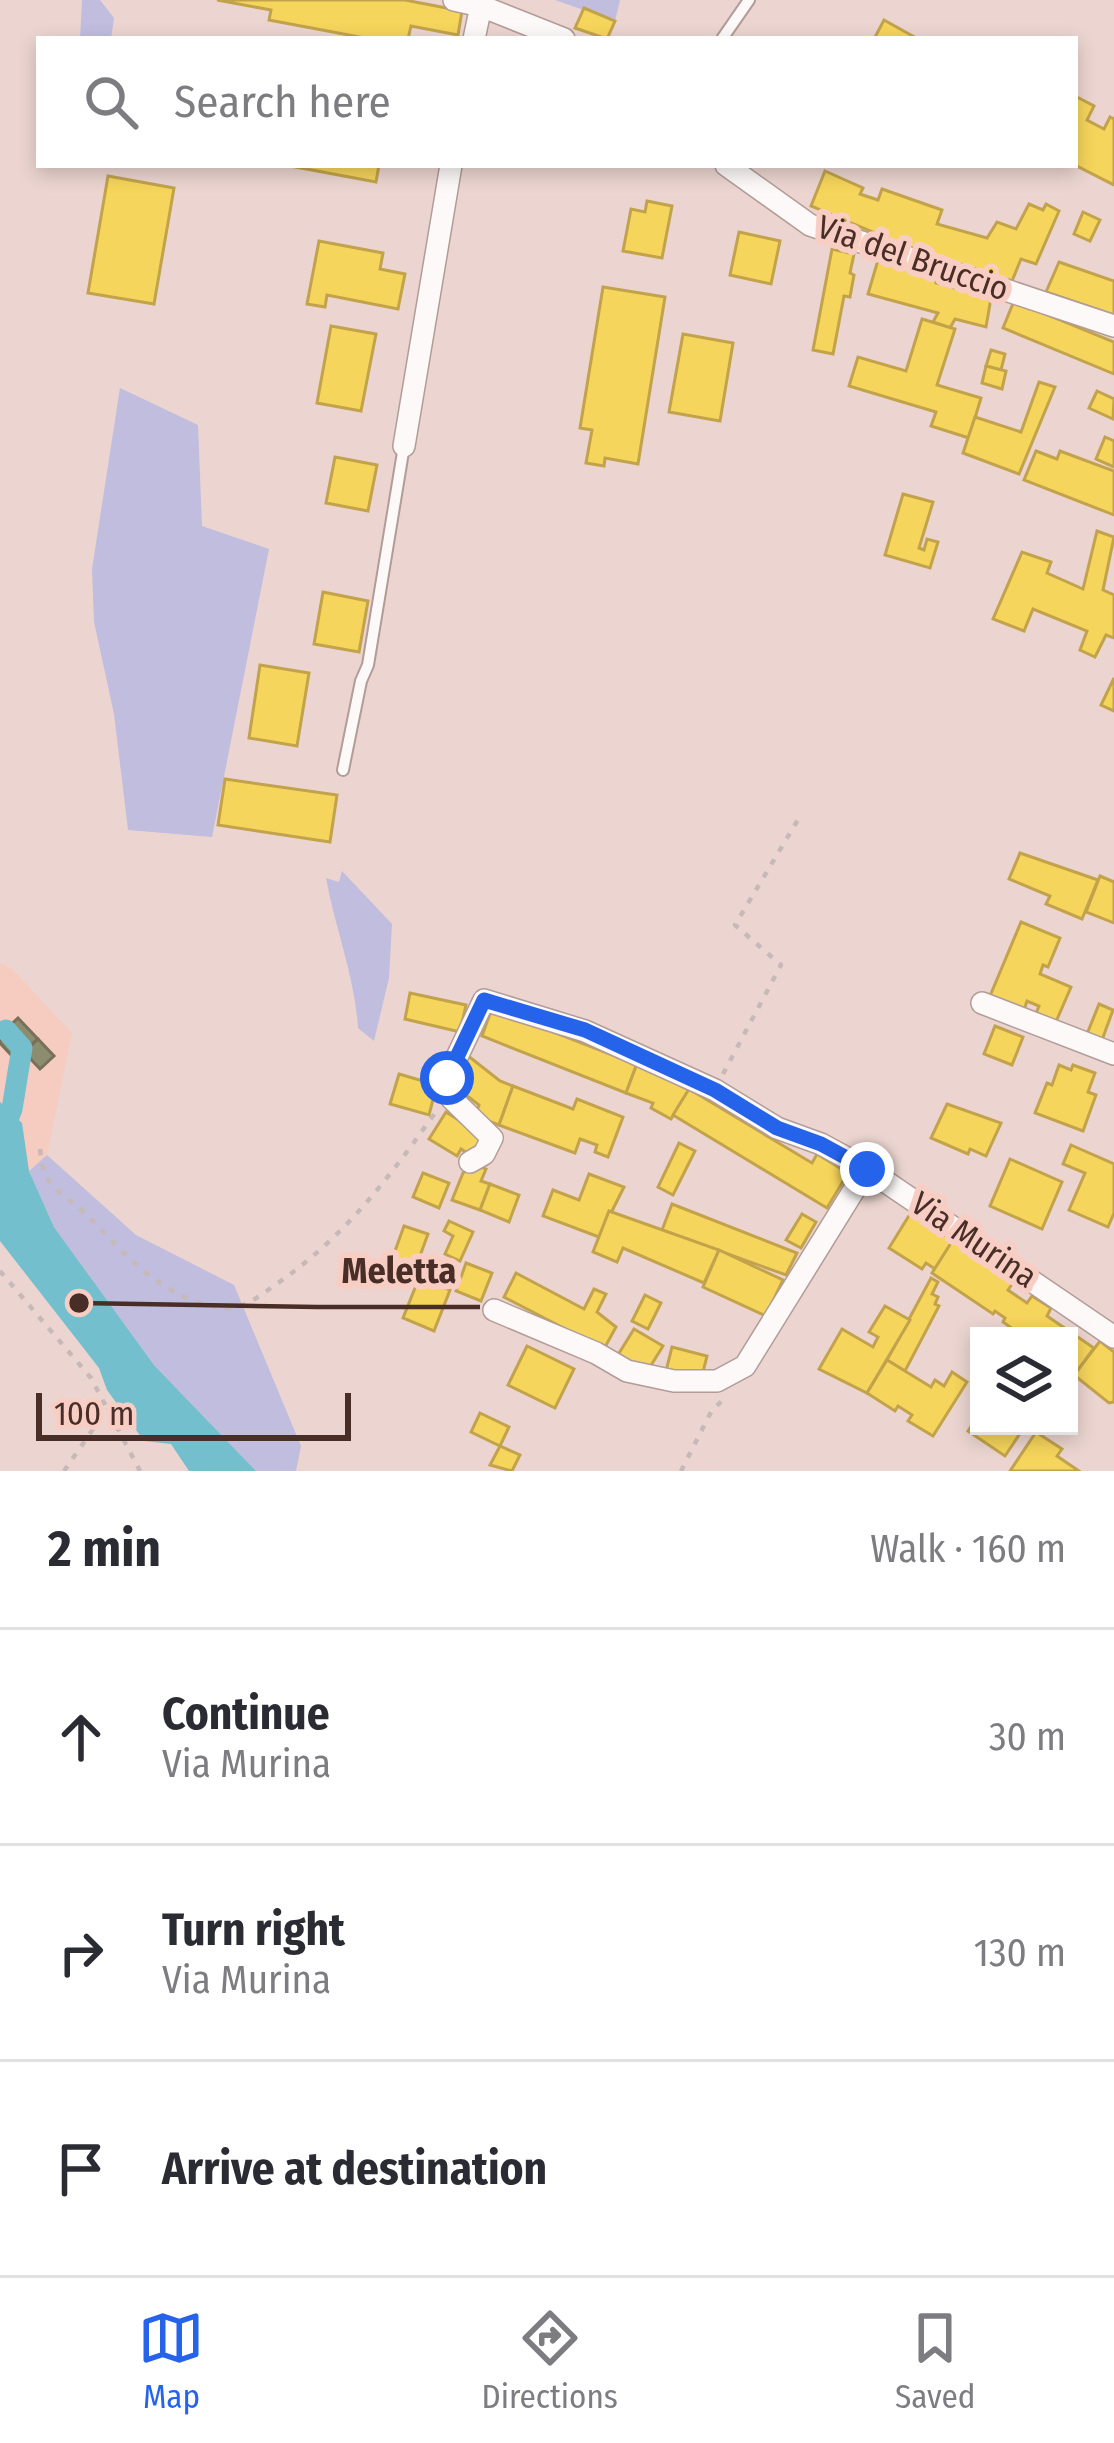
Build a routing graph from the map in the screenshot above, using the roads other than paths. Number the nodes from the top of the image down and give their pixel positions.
1 (454, 0) edge
2 (748, 0) edge
3 (481, 6) junction
4 (475, 36) edge
5 (556, 36) edge
6 (724, 36) edge
7 (450, 168) edge
8 (730, 168) edge
9 (1114, 326) edge
10 (404, 446) joint
11 (344, 770) dead end
12 (982, 1003) dead end
13 (1114, 1054) edge
14 (470, 1162) dead end
15 (867, 1169) junction
16 (494, 1310) dead end
17 (1114, 1337) edge

1 - 3 street
2 - 6 lane
3 - 4 street
3 - 5 street
7 - 10 street
8 - 9 street, Via del Bruccio
10 - 11 lane
12 - 13 street
14 - 15 street, Via Murina
15 - 16 street
15 - 17 street, Via Murina

